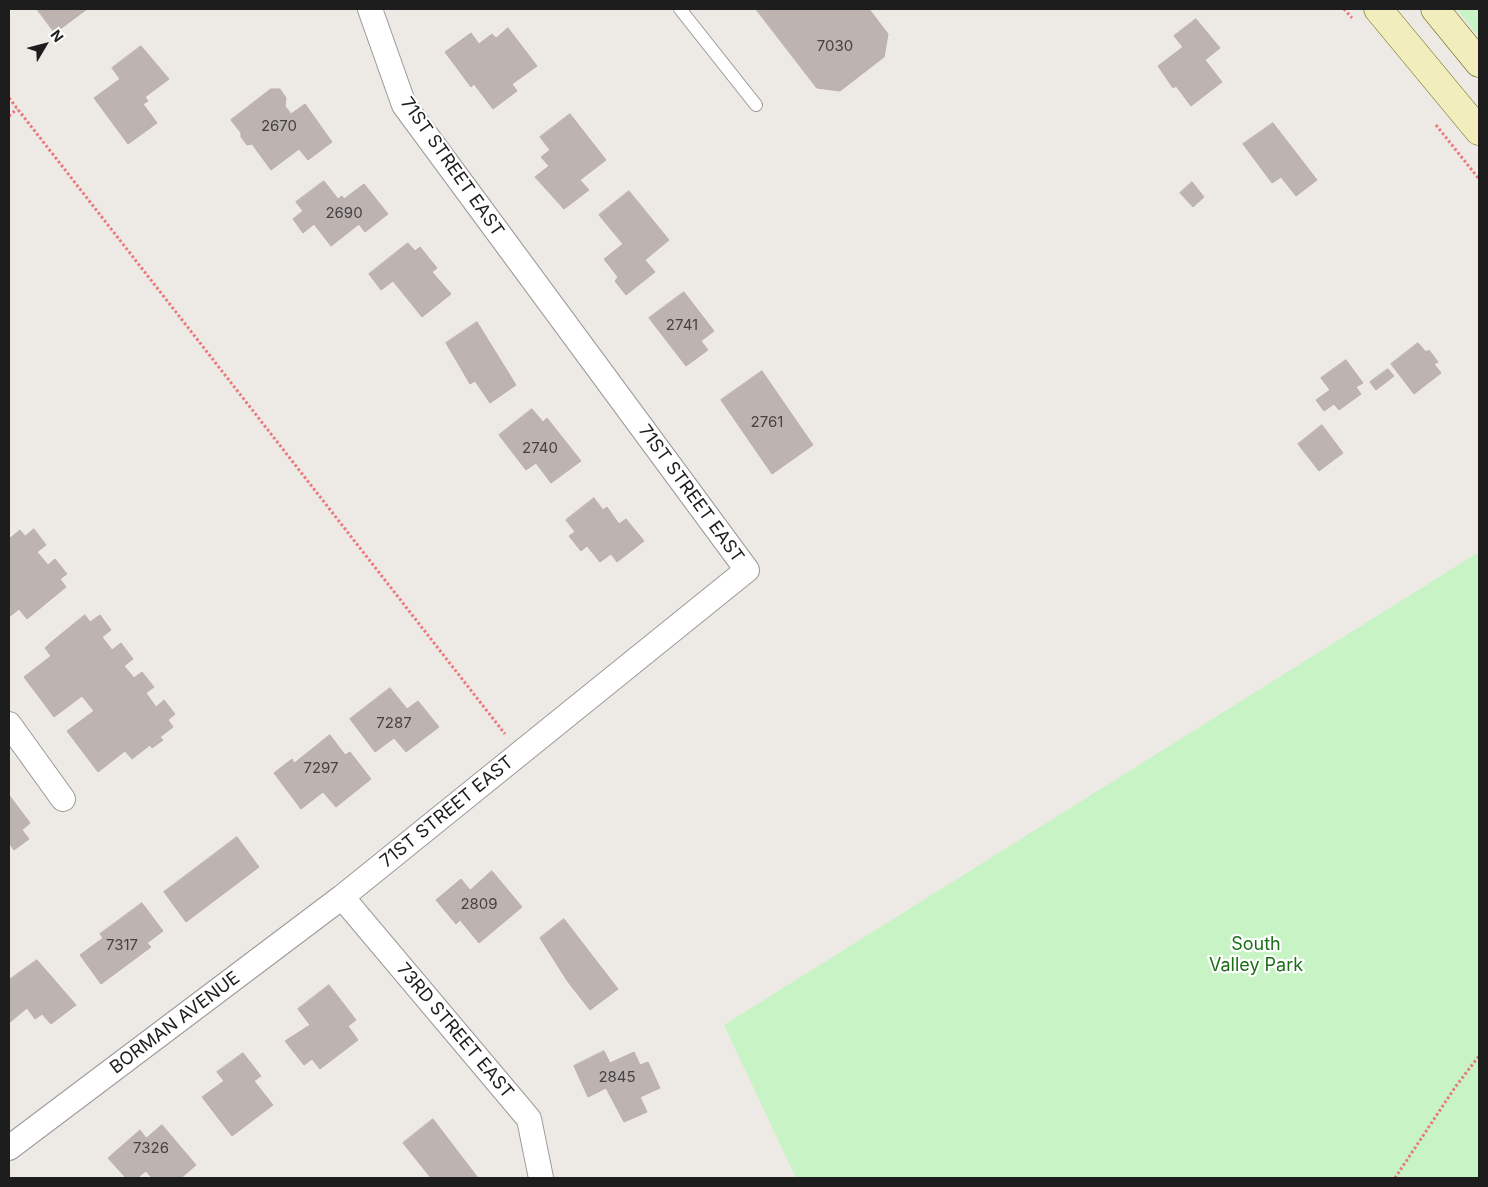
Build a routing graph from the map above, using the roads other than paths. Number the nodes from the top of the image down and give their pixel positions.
1 (370, 9) edge
2 (680, 9) edge
3 (1378, 9) edge
4 (1435, 9) edge
5 (1479, 63) edge
6 (756, 105) dead end
7 (1479, 132) edge
8 (9, 724) edge
9 (63, 799) dead end
10 (342, 897) junction
11 (9, 1148) edge
12 (541, 1178) edge

1 - 10 street, 71ST STREET EAST
2 - 6 lane
3 - 7 main road
4 - 5 main road
8 - 9 street
10 - 11 street, BORMAN AVENUE
10 - 12 street, 73RD STREET EAST

